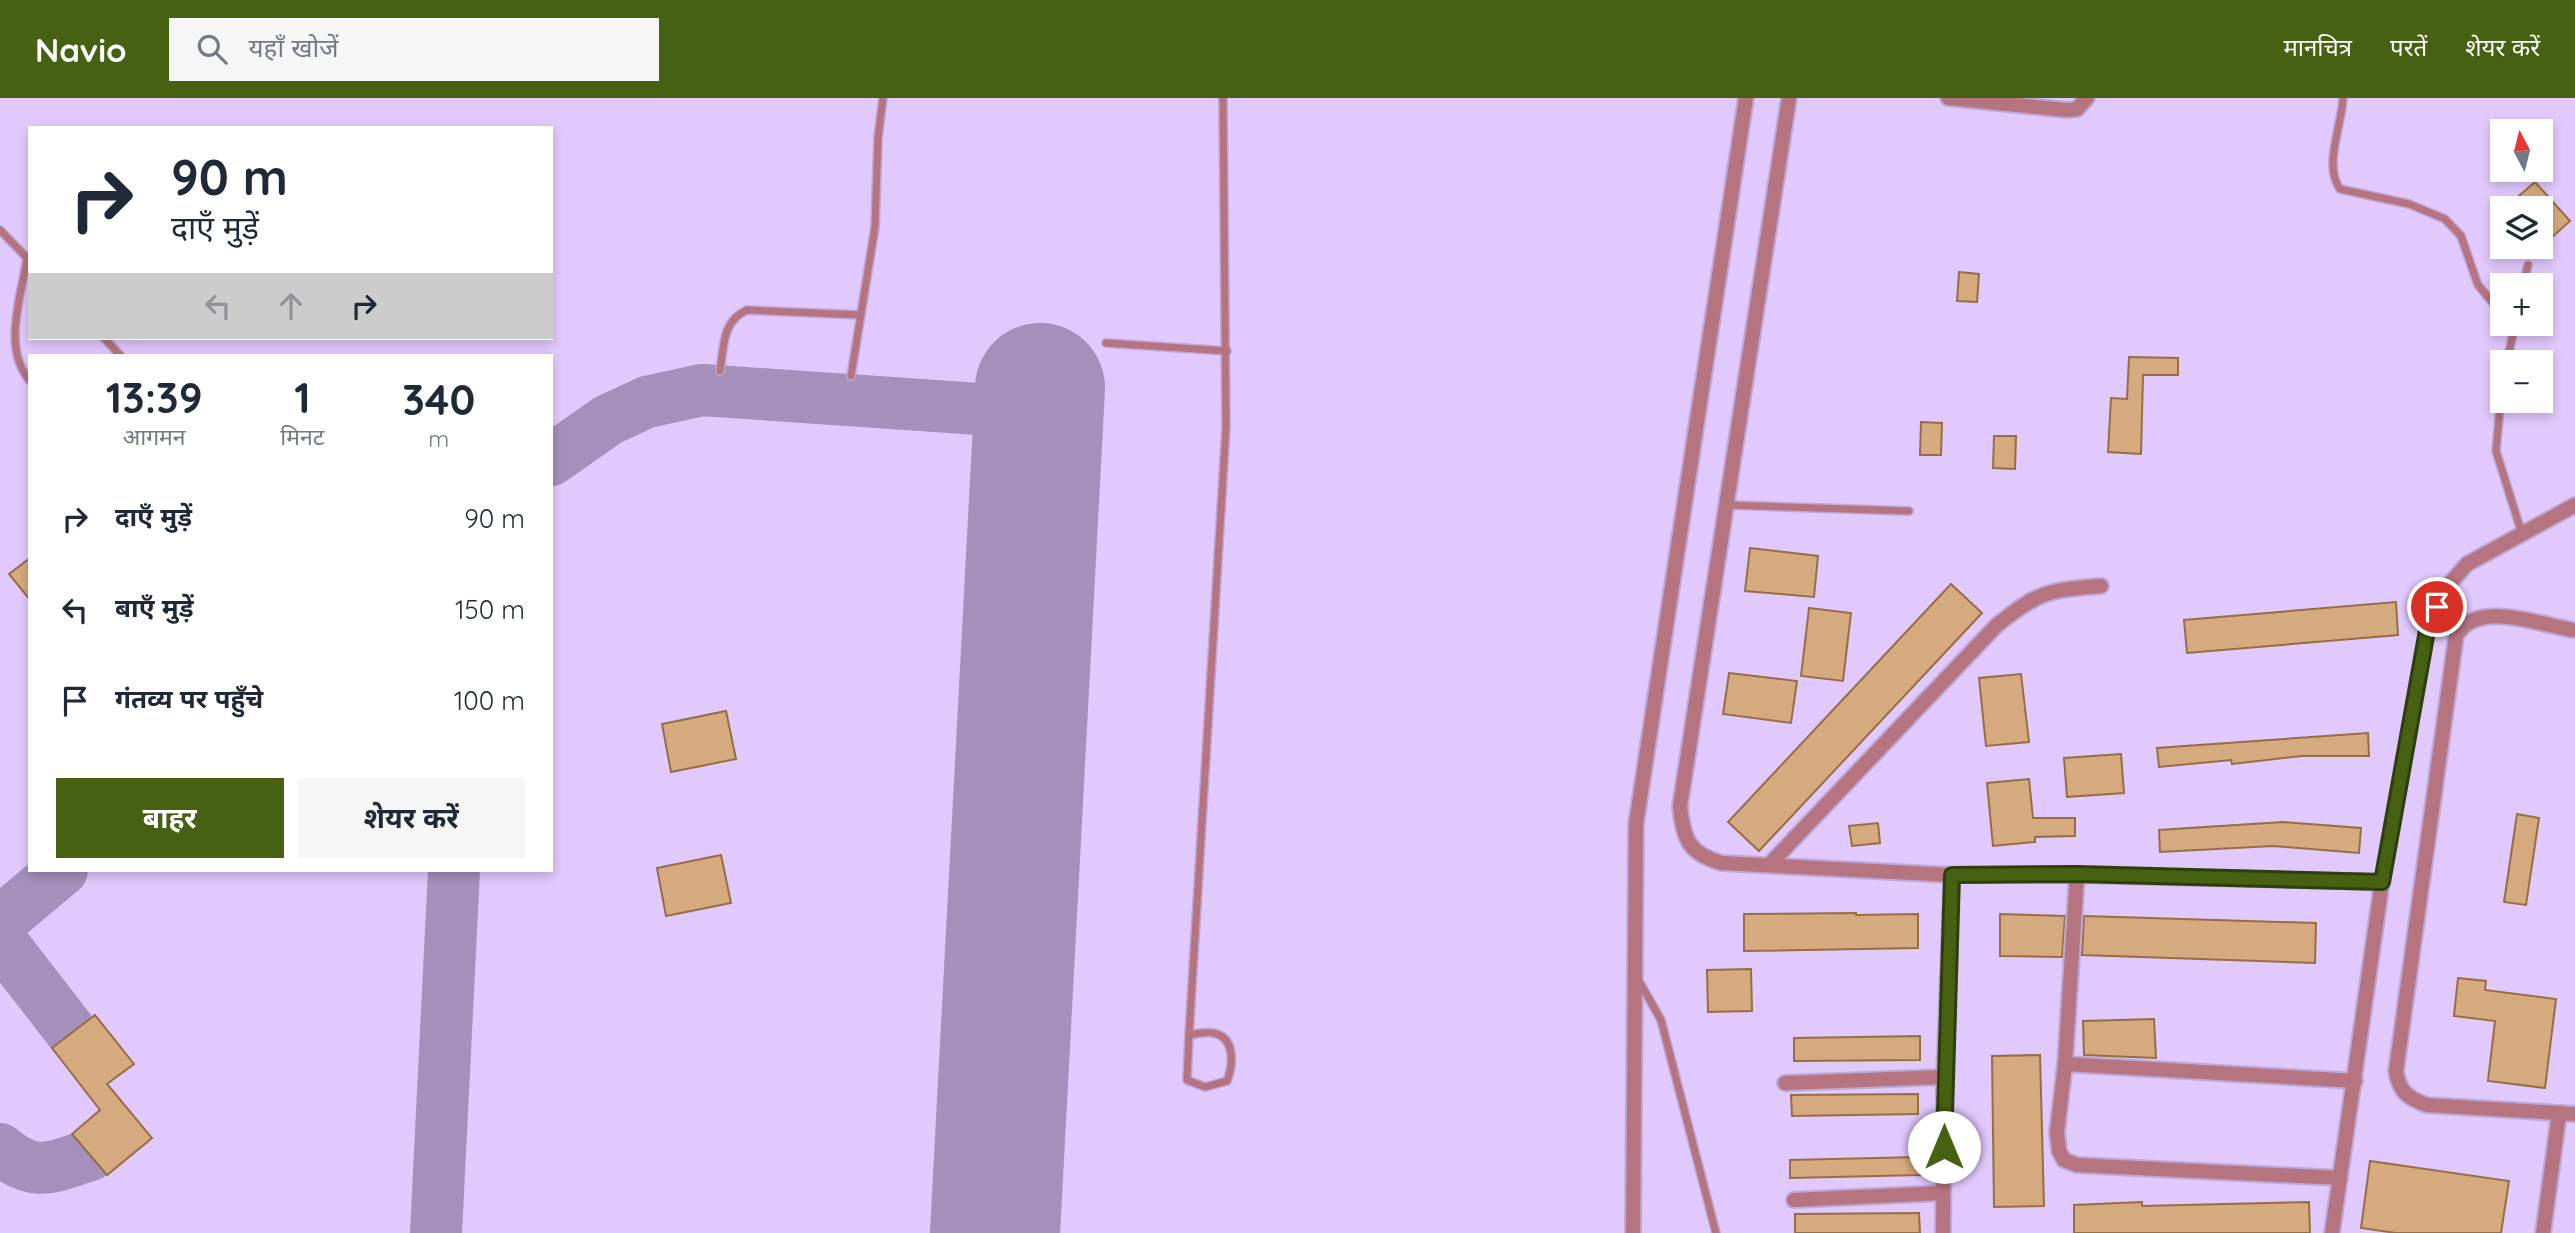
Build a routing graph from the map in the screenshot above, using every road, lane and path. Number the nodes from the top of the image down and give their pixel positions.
1 (883, 98) edge
2 (1223, 98) edge
3 (1746, 98) edge
4 (1788, 98) edge
5 (1948, 98) edge
6 (2087, 98) edge
7 (2343, 98) edge
8 (0, 230) edge
9 (28, 259) edge
10 (28, 265) edge
11 (2528, 265) dead end
12 (2526, 273) edge
13 (2490, 300) edge
14 (861, 316) junction
15 (105, 340) edge
16 (1106, 343) dead end
17 (1227, 351) junction
18 (119, 354) edge
19 (720, 370) dead end
20 (851, 376) dead end
21 (28, 377) edge
22 (2500, 413) edge
23 (1725, 505) junction
24 (2575, 505) edge
25 (1909, 512) dead end
26 (2522, 534) junction
27 (2101, 586) dead end
28 (2572, 629) dead end
29 (1769, 866) junction
30 (2077, 874) junction
31 (1952, 875) junction
32 (2382, 882) junction
33 (1633, 971) junction
34 (1189, 1035) junction
35 (2065, 1064) junction
36 (1944, 1077) junction
37 (2356, 1081) junction
38 (1785, 1083) dead end
39 (2559, 1114) junction
40 (2575, 1114) edge
41 (2340, 1178) junction
42 (1943, 1193) junction
43 (1794, 1200) dead end
44 (1633, 1233) edge
45 (1716, 1233) edge
46 (1942, 1233) edge
47 (2332, 1233) edge
48 (2543, 1233) edge

1 - 14 lane
2 - 17 lane
3 - 33 street
4 - 23 street
5 - 6 street
7 - 13 lane
8 - 9 lane
10 - 21 lane
11 - 12 lane
14 - 19 lane
14 - 20 lane
15 - 18 lane
16 - 17 lane
17 - 34 lane
22 - 26 lane
23 - 25 lane
23 - 29 street
24 - 26 street
26 - 32 street
27 - 29 street
28 - 39 street
29 - 31 street
30 - 31 street
30 - 32 street
30 - 35 street
31 - 36 street
32 - 37 street
33 - 44 street
33 - 45 lane
34 - 34 lane
35 - 37 street
35 - 41 street
36 - 38 street
36 - 42 street
37 - 41 street
39 - 40 street
39 - 48 street
41 - 47 street
42 - 43 street
42 - 46 street

